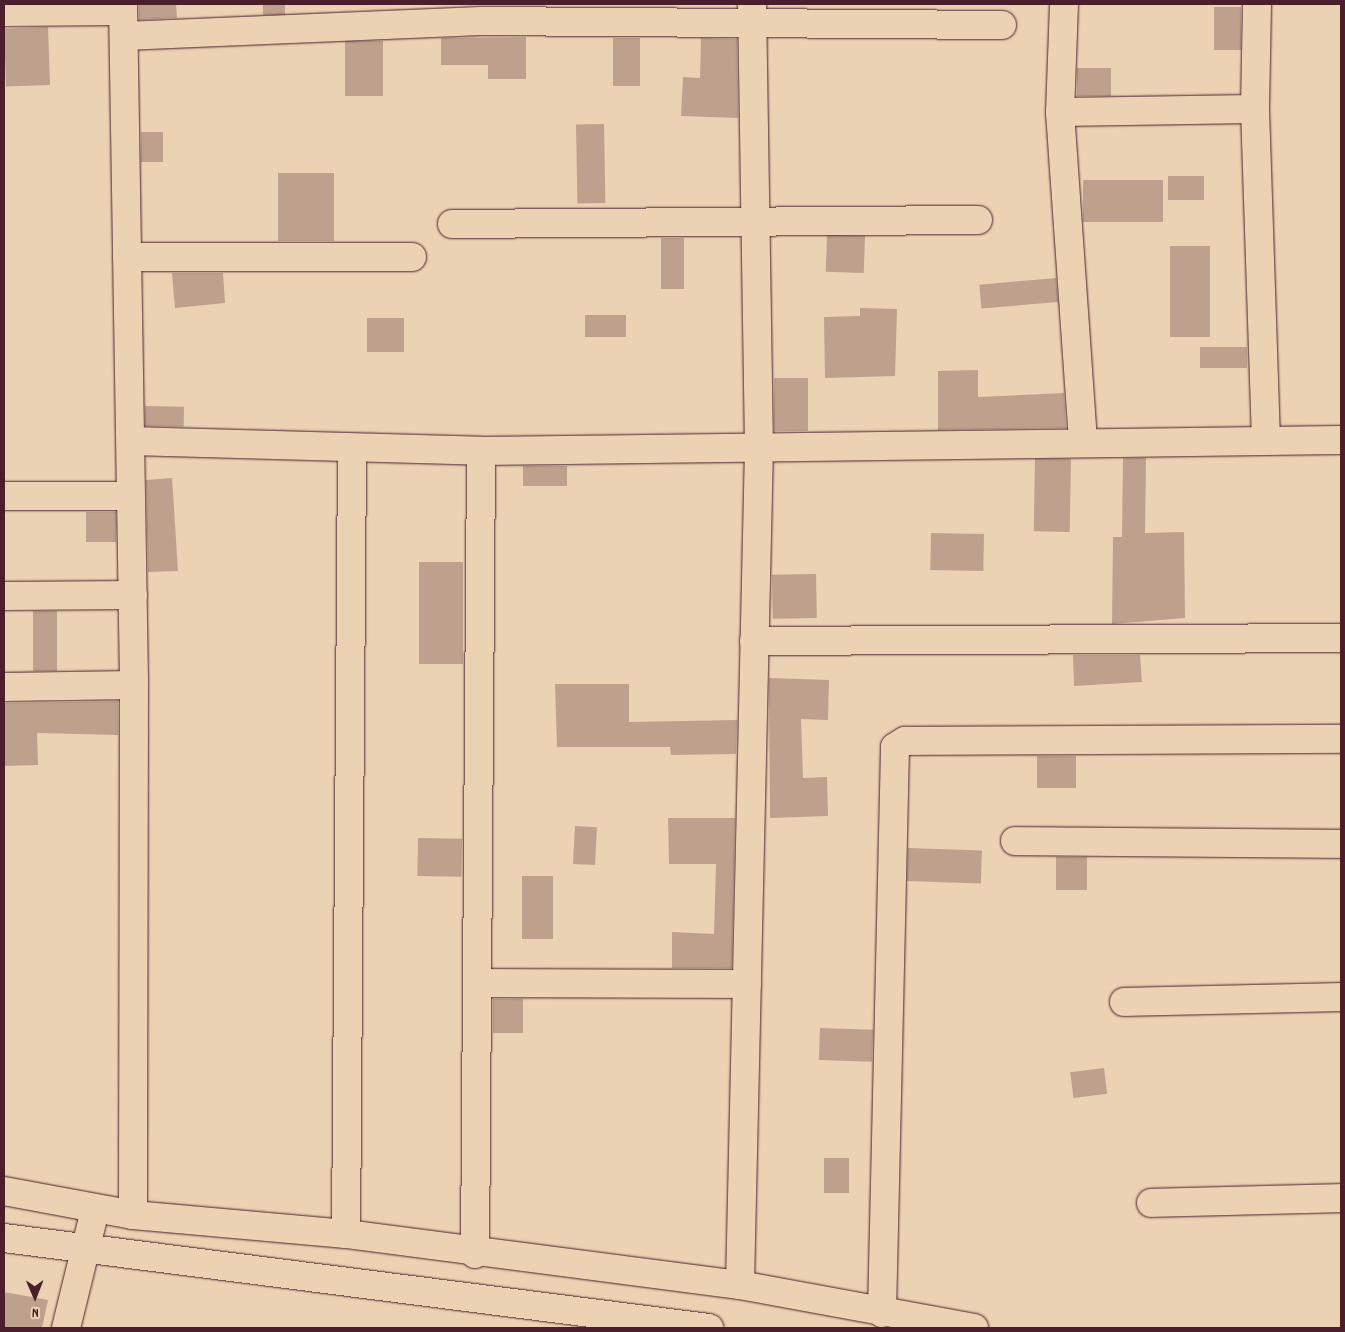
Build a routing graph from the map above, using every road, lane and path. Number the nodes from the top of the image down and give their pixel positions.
1 (1064, 4) edge
2 (1257, 4) edge
3 (4, 12) edge
4 (752, 12) edge
5 (939, 15) edge
6 (123, 17) edge
7 (1002, 25) dead end
8 (1254, 109) junction
9 (1060, 112) junction
10 (978, 220) dead end
11 (452, 224) dead end
12 (754, 224) junction
13 (412, 257) dead end
14 (127, 258) junction
15 (1266, 438) junction
16 (1341, 440) edge
17 (1083, 441) junction
18 (131, 442) junction
19 (352, 448) junction
20 (759, 448) junction
21 (482, 451) junction
22 (4, 496) edge
23 (130, 496) junction
24 (133, 594) junction
25 (4, 596) edge
26 (1341, 638) edge
27 (754, 641) junction
28 (134, 685) junction
29 (4, 687) edge
30 (1341, 739) edge
31 (1015, 841) dead end
32 (1341, 844) edge
33 (477, 983) junction
34 (747, 984) junction
35 (1341, 997) edge
36 (1124, 1002) dead end
37 (4, 1191) edge
38 (1341, 1198) edge
39 (1151, 1204) dead end
40 (96, 1210) junction
41 (133, 1215) junction
42 (346, 1234) junction
43 (4, 1238) edge
44 (89, 1250) junction
45 (475, 1254) junction
46 (740, 1285) junction
47 (882, 1313) junction
48 (634, 1323) edge
49 (66, 1328) edge
50 (709, 1328) edge
51 (974, 1328) edge

1 - 9 street
2 - 8 street
3 - 6 street
4 - 5 street
4 - 6 street
4 - 12 street
5 - 7 street
6 - 14 street
8 - 9 street
8 - 15 street
9 - 17 street
10 - 12 street
11 - 12 street
12 - 20 street
13 - 14 street
14 - 18 street
15 - 16 street
15 - 17 street
17 - 20 street
18 - 19 street
18 - 23 street
19 - 21 street
19 - 42 street
20 - 21 street
20 - 27 street
21 - 33 street
22 - 23 street
23 - 24 street
24 - 25 street
24 - 28 street
26 - 27 street
27 - 34 street
28 - 29 street
28 - 41 street
30 - 47 street
31 - 32 street
33 - 34 street
33 - 45 street
34 - 46 street
35 - 36 street
37 - 40 street
38 - 39 street
40 - 41 street
40 - 44 street
41 - 42 street
42 - 45 street
43 - 44 street
44 - 48 street
44 - 49 street
45 - 46 street
46 - 47 street
47 - 51 street
48 - 50 street

